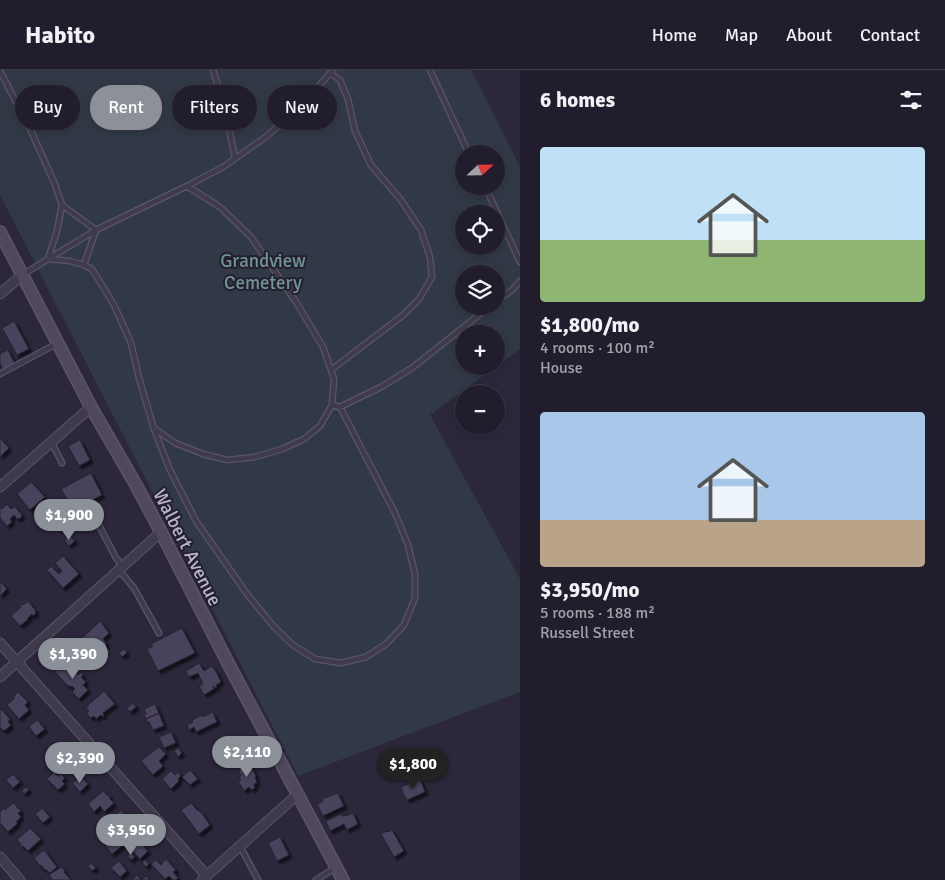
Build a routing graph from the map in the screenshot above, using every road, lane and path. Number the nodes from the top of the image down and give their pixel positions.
1 (213, 70) edge
2 (430, 70) edge
3 (0, 71) edge
4 (332, 71) edge
5 (465, 145) edge
6 (235, 158) junction
7 (187, 186) junction
8 (488, 195) edge
9 (62, 205) junction
10 (96, 230) junction
11 (0, 232) edge
12 (48, 259) junction
13 (520, 262) edge
14 (84, 265) junction
15 (22, 275) junction
16 (520, 281) edge
17 (0, 294) edge
18 (505, 295) edge
19 (479, 315) edge
20 (58, 343) junction
21 (331, 370) junction
22 (0, 374) edge
23 (332, 405) junction
24 (91, 407) junction
25 (340, 407) junction
26 (154, 429) junction
27 (51, 441) junction
28 (62, 463) dead end
29 (0, 487) edge
30 (91, 510) dead end
31 (161, 532) junction
32 (121, 568) junction
33 (159, 633) dead end
34 (0, 642) edge
35 (17, 662) junction
36 (0, 677) edge
37 (298, 794) junction
38 (240, 846) junction
39 (0, 857) edge
40 (336, 867) junction
41 (204, 878) edge
42 (20, 880) edge
43 (258, 880) edge
44 (316, 880) edge
45 (343, 880) edge

1 - 6 lane
2 - 5 lane
3 - 9 lane
4 - 6 lane
4 - 21 lane
6 - 7 lane
7 - 10 lane
7 - 21 lane
8 - 13 lane
9 - 10 lane
9 - 12 lane
10 - 12 lane
10 - 14 lane
11 - 15 main road, Walbert Avenue
12 - 14 lane
12 - 15 lane
14 - 26 lane
15 - 17 street
15 - 20 main road, Walbert Avenue
16 - 18 lane
19 - 25 lane
20 - 22 lane
20 - 24 main road, Walbert Avenue
21 - 23 lane
23 - 25 lane
23 - 26 lane
24 - 27 street
24 - 31 main road, Walbert Avenue
25 - 26 lane
27 - 28 lane
27 - 29 street
30 - 32 lane
31 - 32 street
31 - 37 main road, Walbert Avenue
32 - 33 lane
32 - 35 street
34 - 35 street
35 - 36 street
35 - 41 street
37 - 38 street
37 - 40 main road, Walbert Avenue
38 - 41 street
38 - 43 lane
39 - 42 street
40 - 44 lane
40 - 45 main road, Walbert Avenue

